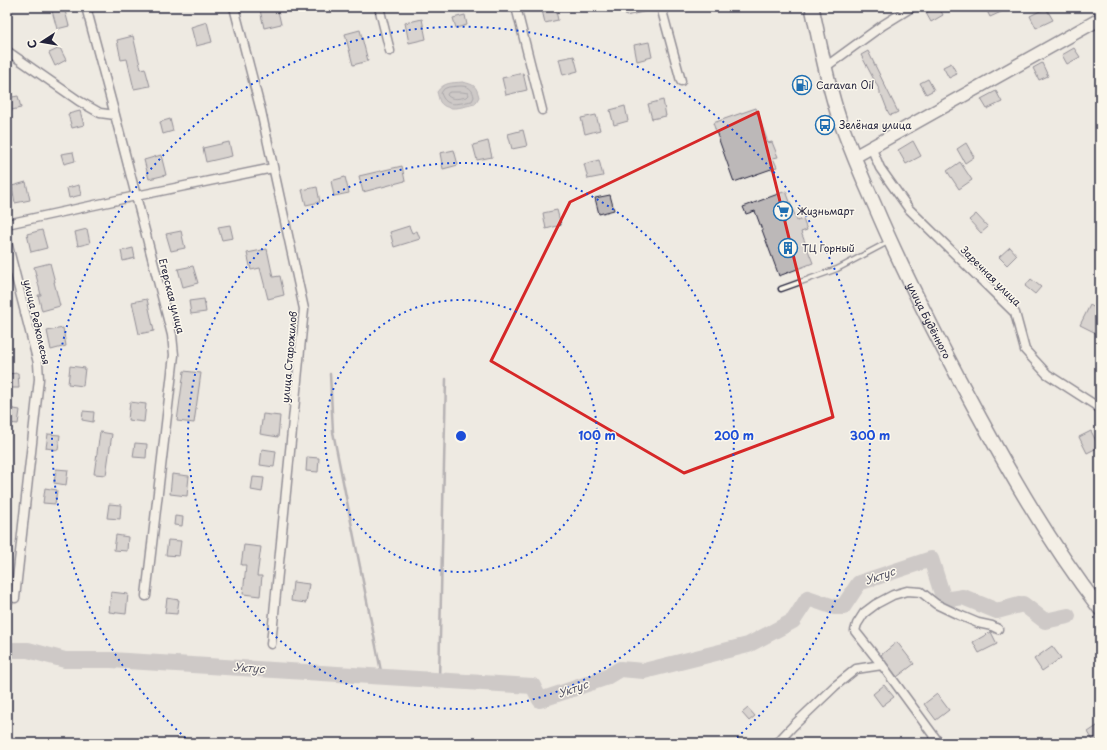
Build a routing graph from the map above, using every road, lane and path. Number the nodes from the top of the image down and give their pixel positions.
1 (86, 7) edge
2 (234, 7) edge
3 (379, 7) edge
4 (516, 7) edge
5 (661, 7) edge
6 (812, 7) edge
7 (912, 7) edge
8 (1100, 20) edge
9 (7, 51) edge
10 (390, 51) dead end
11 (824, 68) junction
12 (681, 81) dead end
13 (542, 110) dead end
14 (115, 115) junction
15 (871, 147) junction
16 (854, 157) junction
17 (273, 168) junction
18 (136, 196) junction
19 (7, 224) edge
20 (890, 240) junction
21 (7, 242) edge
22 (781, 289) dead end
23 (1100, 409) edge
24 (146, 596) dead end
25 (15, 598) dead end
26 (1100, 608) edge
27 (998, 630) dead end
28 (271, 644) dead end
29 (882, 665) junction
30 (778, 743) edge
31 (939, 743) edge

1 - 14 street, Егерская улица
2 - 17 street, улица Старожилов
3 - 10 street
4 - 13 street
5 - 12 street
6 - 11 main road, улица Будённого
7 - 11 street
8 - 15 street
9 - 14 street
11 - 16 main road, улица Будённого
14 - 18 street, Егерская улица
15 - 16 street
15 - 23 street, Заречная улица
16 - 20 main road, улица Будённого
17 - 18 street
17 - 28 street, улица Старожилов
18 - 19 street
18 - 24 street, Егерская улица
20 - 22 lane
20 - 26 main road, улица Будённого
21 - 25 street, улица Редколесья
27 - 29 street
29 - 30 street
29 - 31 street

